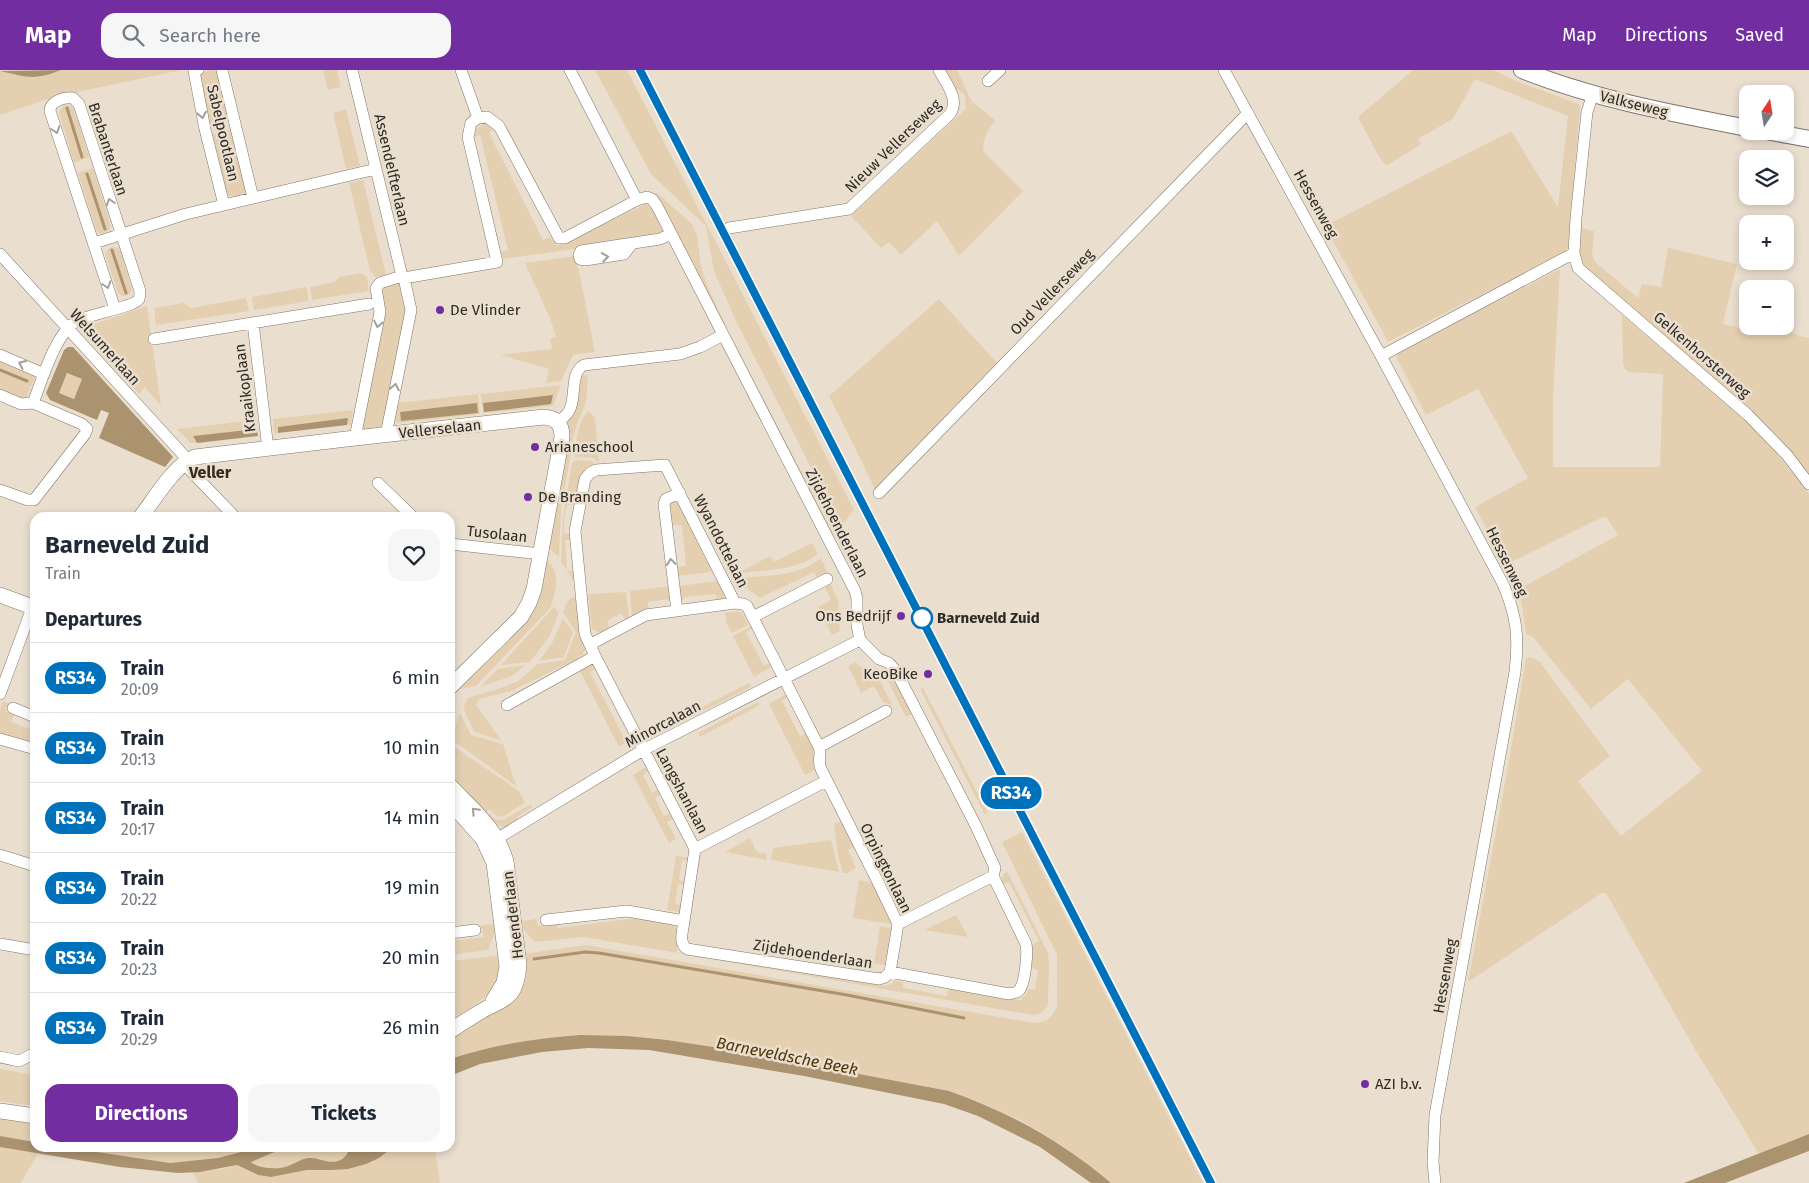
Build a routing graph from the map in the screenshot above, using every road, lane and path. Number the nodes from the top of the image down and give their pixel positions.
1 (198, 70) edge
2 (222, 70) edge
3 (352, 70) edge
4 (461, 70) edge
5 (570, 70) edge
6 (939, 70) edge
7 (1000, 70) edge
8 (1224, 70) edge
9 (1522, 70) edge
10 (988, 81) dead end
11 (1593, 94) junction
12 (1248, 113) junction
13 (478, 118) junction
14 (1739, 126) edge
15 (1794, 136) edge
16 (1809, 139) edge
17 (376, 169) junction
18 (253, 198) junction
19 (637, 200) junction
20 (224, 205) junction
21 (729, 228) dead end
22 (671, 234) junction
23 (121, 235) junction
24 (94, 243) junction
25 (631, 245) dead end
26 (1574, 253) junction
27 (0, 254) edge
28 (403, 277) junction
29 (369, 304) dead end
30 (115, 309) junction
31 (253, 323) junction
32 (68, 328) junction
33 (723, 334) junction
34 (154, 339) dead end
35 (0, 355) edge
36 (1381, 356) junction
37 (44, 374) junction
38 (0, 394) edge
39 (33, 402) junction
40 (558, 422) junction
41 (386, 434) junction
42 (355, 438) junction
43 (268, 449) junction
44 (186, 462) junction
45 (665, 465) joint
46 (378, 483) dead end
47 (1809, 484) edge
48 (0, 490) edge
49 (680, 493) junction
50 (878, 493) dead end
51 (145, 512) edge
52 (231, 512) edge
53 (408, 512) edge
54 (455, 545) edge
55 (541, 554) junction
56 (827, 579) dead end
57 (0, 595) edge
58 (735, 603) junction
59 (30, 606) edge
60 (677, 610) junction
61 (753, 617) junction
62 (30, 618) edge
63 (860, 640) junction
64 (590, 644) junction
65 (595, 656) junction
66 (783, 679) junction
67 (455, 682) edge
68 (0, 694) edge
69 (507, 705) dead end
70 (13, 708) dead end
71 (886, 711) dead end
72 (30, 715) edge
73 (0, 739) edge
74 (818, 747) junction
75 (30, 748) edge
76 (643, 750) junction
77 (826, 781) junction
78 (455, 791) edge
79 (455, 807) edge
80 (492, 842) junction
81 (696, 849) junction
82 (0, 855) edge
83 (30, 864) edge
84 (993, 876) junction
85 (546, 920) dead end
86 (684, 921) junction
87 (898, 924) junction
88 (475, 930) dead end
89 (455, 932) edge
90 (0, 944) edge
91 (30, 949) edge
92 (890, 972) junction
93 (455, 1028) edge
94 (0, 1057) edge
95 (30, 1057) edge
96 (0, 1111) edge
97 (30, 1115) edge
98 (1435, 1183) edge

1 -> 20 street, Sabelpootlaan
2 - 18 street, Sabelpootlaan
3 - 17 street, Assendelfterlaan
4 - 13 street
5 - 19 street
6 - 21 street, Nieuw Vellerseweg
7 - 10 street
8 - 12 street, Hessenweg
9 - 11 main road, Valkseweg
11 - 14 main road, Valkseweg
11 - 26 street
12 - 36 street, Hessenweg
12 - 50 street, Oud Vellerseweg
13 - 19 street
13 - 28 street
15 - 16 main road
17 - 18 street, Sabelpootlaan
17 - 28 street, Assendelfterlaan
18 - 20 street, Sabelpootlaan
19 - 22 street, Zijdehoenderlaan
20 - 23 street, Sabelpootlaan
22 - 25 street
22 - 33 street, Zijdehoenderlaan
23 - 24 street, Sabelpootlaan
23 -> 24 street, Brabanterlaan
23 - 30 street, Brabanterlaan
24 -> 30 street, Brabanterlaan
26 - 36 street
26 - 47 street, Gelkenhorsterweg
27 - 32 street, Welsumerlaan
41 -> 28 street, Assendelfterlaan
28 -> 42 street
29 - 31 street, Kraaikoplaan
30 - 32 street, Brabanterlaan
31 - 34 street, Kraaikoplaan
31 - 43 street, Kraaikoplaan
32 - 37 street
32 - 44 street, Welsumerlaan
33 - 40 street
33 - 63 street, Zijdehoenderlaan
37 -> 35 street
36 - 98 street, Hessenweg
37 - 39 street
38 - 39 street
39 - 48 street
40 - 41 street, Vellerselaan
40 - 55 street
41 - 42 street, Vellerselaan
42 - 43 street, Vellerselaan
43 - 44 street, Vellerselaan
44 - 51 street
44 - 52 street, Welsumerlaan
45 - 49 street, Wyandottelaan
45 - 64 street, Langshanlaan
46 - 53 street
49 - 58 street, Wyandottelaan
60 -> 49 street, Wyandottelaan
54 - 55 street, Tusolaan
55 - 67 street
56 - 61 street
57 - 59 street
58 - 60 street, Wyandottelaan
58 - 61 street, Wyandottelaan
60 - 64 street, Wyandottelaan
61 - 66 street, Wyandottelaan
62 - 68 street
63 - 66 street, Minorcalaan
63 - 84 street, Zijdehoenderlaan
64 - 65 street, Langshanlaan
65 - 69 street
65 - 76 street, Langshanlaan
66 - 74 street, Orpingtonlaan
66 - 76 street, Minorcalaan
70 - 72 street
71 - 74 street
73 - 75 street
74 - 77 street, Orpingtonlaan
76 - 80 street, Minorcalaan
76 - 81 street, Langshanlaan
77 - 81 street
77 - 87 street, Orpingtonlaan
80 -> 78 street
79 - 80 street
80 - 93 street, Hoenderlaan
81 - 86 street, Langshanlaan
82 - 83 street
84 - 87 street
84 - 92 street, Zijdehoenderlaan
85 - 86 street
86 - 92 street, Zijdehoenderlaan
87 - 92 street, Orpingtonlaan
88 - 89 street
90 - 91 street
94 - 95 street
96 - 97 street

